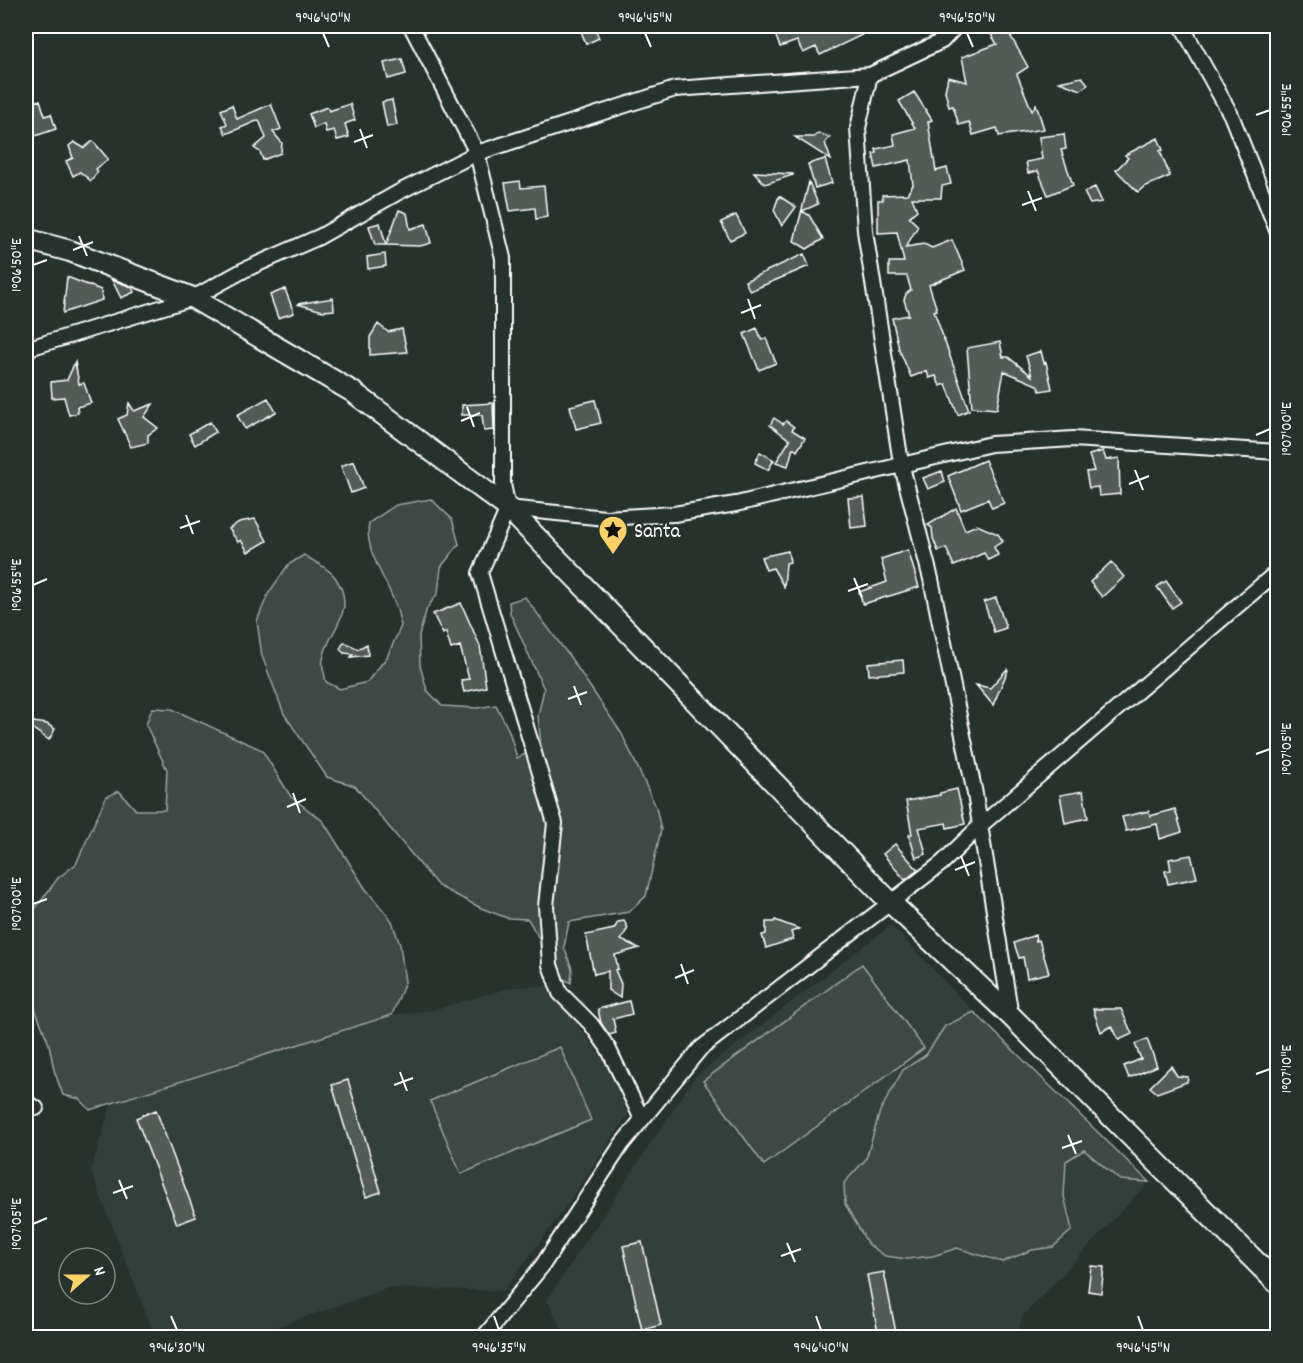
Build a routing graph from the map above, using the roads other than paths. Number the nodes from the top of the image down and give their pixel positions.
1 (411, 26) edge
2 (956, 26) edge
3 (1182, 26) edge
4 (870, 75) junction
5 (477, 153) junction
6 (1278, 233) edge
7 (26, 239) edge
8 (193, 298) junction
9 (26, 349) edge
10 (1278, 452) edge
11 (901, 464) junction
12 (508, 508) junction
13 (1278, 571) edge
14 (980, 826) junction
15 (889, 901) junction
16 (1011, 1016) junction
17 (642, 1119) junction
18 (1278, 1284) edge
19 (483, 1338) edge

1 - 5 street
2 - 4 street
3 - 6 street
4 - 5 street
4 - 11 street
5 - 8 street
5 - 12 street
7 - 8 main road
8 - 9 street
8 - 12 main road
10 - 11 street
11 - 12 street
11 - 14 street
12 - 15 main road
12 - 17 street
13 - 14 street
14 - 15 street
14 - 16 street
15 - 16 main road
15 - 17 street
16 - 18 main road
17 - 19 street

